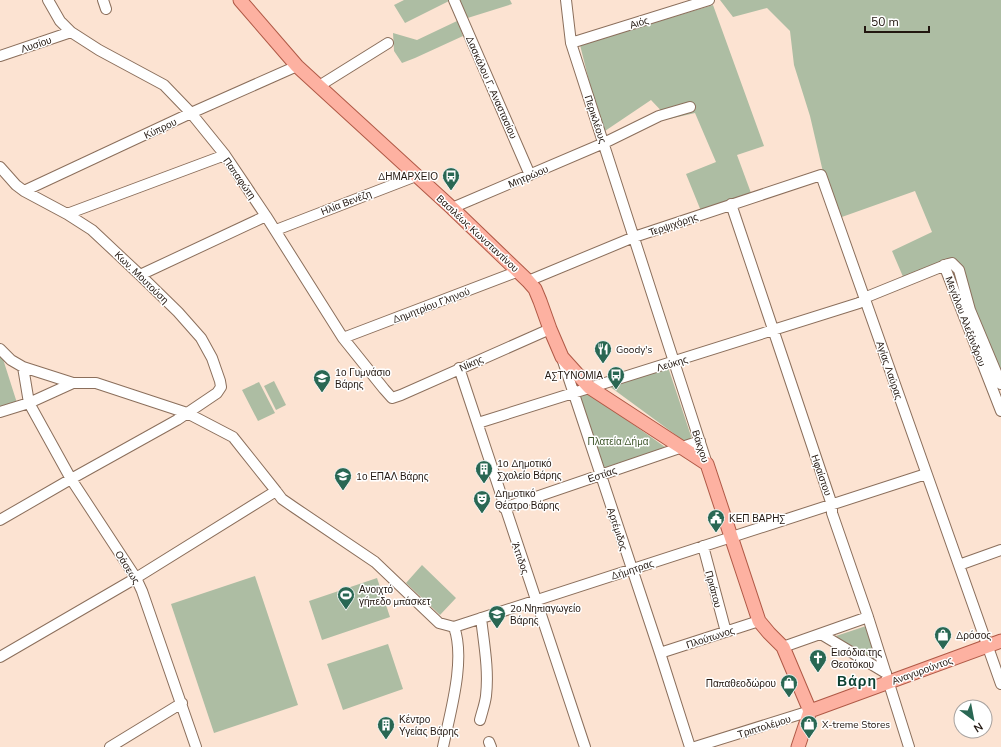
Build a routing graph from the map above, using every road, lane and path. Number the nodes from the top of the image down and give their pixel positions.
1 (48, 0) edge
2 (240, 0) edge
3 (454, 0) edge
4 (566, 0) edge
5 (708, 1) edge
6 (71, 32) junction
7 (571, 42) junction
8 (388, 43) dead end
9 (0, 56) edge
10 (297, 66) junction
11 (319, 86) junction
12 (690, 107) dead end
13 (191, 113) junction
14 (604, 143) junction
15 (225, 155) junction
16 (0, 167) edge
17 (530, 175) junction
18 (821, 175) joint
19 (416, 176) junction
20 (24, 191) junction
21 (731, 204) junction
22 (452, 208) junction
23 (67, 214) junction
24 (266, 216) junction
25 (276, 230) junction
26 (634, 237) junction
27 (944, 266) junction
28 (140, 275) junction
29 (523, 276) junction
30 (865, 299) junction
31 (550, 329) junction
32 (773, 330) junction
33 (343, 338) junction
34 (0, 349) edge
35 (562, 357) junction
36 (674, 362) junction
37 (23, 367) junction
38 (459, 368) junction
39 (73, 383) junction
40 (1001, 384) edge
41 (589, 387) junction
42 (574, 393) junction
43 (392, 398) joint
44 (29, 403) junction
45 (1001, 411) edge
46 (0, 412) edge
47 (187, 413) junction
48 (478, 423) junction
49 (700, 441) junction
50 (682, 447) junction
51 (707, 464) junction
52 (926, 474) junction
53 (600, 475) junction
54 (71, 479) junction
55 (276, 491) junction
56 (832, 504) junction
57 (504, 508) junction
58 (0, 520) edge
59 (731, 537) junction
60 (703, 546) junction
61 (1001, 550) edge
62 (958, 565) junction
63 (632, 569) junction
64 (136, 578) junction
65 (536, 600) junction
66 (868, 617) junction
67 (481, 618) junction
68 (759, 621) junction
69 (454, 627) junction
70 (726, 632) junction
71 (821, 634) junction
72 (1001, 641) edge
73 (987, 646) junction
74 (783, 647) junction
75 (660, 654) junction
76 (0, 657) edge
77 (887, 678) junction
78 (1001, 684) edge
79 (182, 703) junction
80 (810, 711) junction
81 (480, 720) dead end
82 (800, 745) edge
83 (110, 747) edge
84 (196, 747) edge
85 (443, 747) edge
86 (585, 747) edge
87 (690, 747) edge
88 (695, 747) edge
89 (909, 747) edge

1 - 6 street, Παπαφώτη
2 - 10 main road, Βασιλέως Κωνσταντίνου
3 - 17 street, Δασκάλου Γ. Αναστασίου
4 - 7 street, Περικλέους
5 - 7 street, Αιός
6 - 9 street, Λυσίου
6 - 13 street, Παπαφώτη
7 - 14 street, Περικλέους
8 - 11 street
10 - 11 main road, Βασιλέως Κωνσταντίνου
10 - 13 street, Κύπρου
11 - 19 main road, Βασιλέως Κωνσταντίνου
12 - 14 street, Μητρώου
13 - 15 street, Παπαφώτη
13 - 20 street, Κύπρου
14 - 17 street, Μητρώου
14 - 26 street, Περικλέους
15 - 23 street
15 - 24 street, Παπαφώτη
16 - 20 street, Κων. Μουτούση
17 - 22 street, Μητρώου
18 - 21 street, Τερψιχόρης
18 - 30 street, Αγίας Λαύρας
19 - 22 main road, Βασιλέως Κωνσταντίνου
19 - 25 street, Ηλία Βενέζη
20 - 23 street, Κων. Μουτούση
21 - 26 street, Τερψιχόρης
21 - 32 street, Ηφαίστου
22 - 29 main road, Βασιλέως Κωνσταντίνου
23 - 28 street, Κων. Μουτούση
24 - 25 street, Παπαφώτη
24 - 28 street
25 - 33 street, Παπαφώτη
26 - 29 street, Τερψιχόρης
26 - 36 street, Βάκχου
27 - 30 street, Μεγάλου Αλεξάνδρου
27 - 40 street
27 - 45 street, Μεγάλου Αλεξάνδρου
28 - 47 street, Κων. Μουτούση
29 - 31 main road, Βασιλέως Κωνσταντίνου
29 - 33 street, Δημητρίου Γληνού
30 - 32 street, Λεύκης
30 - 52 street, Αγίας Λαύρας
31 - 35 main road, Βασιλέως Κωνσταντίνου
31 - 38 street, Νίκης
32 - 36 street, Λεύκης
32 - 56 street, Ηφαίστου
33 - 43 street, Παπαφώτη
34 - 37 street
35 - 41 main road, Βασιλέως Κωνσταντίνου
35 - 42 street, Αρτέμιδος
36 - 41 street, Λεύκης
36 - 49 street, Βάκχου
37 - 39 street
37 - 44 street, Οάσεως
38 - 43 street, Νίκης
38 - 48 street, Άττιδος
39 - 44 street
39 - 47 street
41 - 42 street, Λεύκης
41 - 50 main road, Βασιλέως Κωνσταντίνου
42 - 48 street, Λεύκης
42 - 53 street, Αρτέμιδος
44 - 46 street
44 - 54 street, Οάσεως
47 - 54 street, Κων. Μουτούση
47 - 55 street
48 - 57 street, Άττιδος
49 - 50 street, Εστίας
49 - 51 street, Βάκχου
50 - 51 main road, Βασιλέως Κωνσταντίνου
50 - 53 street, Εστίας
51 - 59 main road, Βάκχου
52 - 56 street, Δήμητρας
52 - 62 street, Αγίας Λαύρας
53 - 57 street, Εστίας
53 - 63 street, Αρτέμιδος
54 - 58 street, Κων. Μουτούση
54 - 64 street, Οάσεως
55 - 64 street
55 - 69 street
56 - 59 street, Δήμητρας
56 - 66 street, Ηφαίστου
57 - 65 street, Άττιδος
59 - 60 street, Δήμητρας
59 - 68 main road, Βάκχου
60 - 63 street, Δήμητρας
60 - 70 street, Πριάπου
61 - 62 street
62 - 73 street, Αγίας Λαύρας
63 - 65 street, Δήμητρας
63 - 75 street, Αρτέμιδος
64 - 76 street
64 - 79 street, Οάσεως
65 - 67 street, Δήμητρας
65 - 86 street, Άττιδος
66 - 71 street
66 - 77 street, Ηφαίστου
67 - 69 street, Δήμητρας
67 - 81 street
68 - 70 street, Πλούτωνος
68 - 74 main road, Βάκχου
69 - 85 street
70 - 75 street, Πλούτωνος
71 - 74 street
71 - 77 street
72 - 73 main road, Αναγυρούντος
73 - 77 main road, Αναγυρούντος
73 - 78 street, Αγίας Λαύρας
74 - 80 main road
75 - 87 street, Αρτέμιδος
77 - 80 main road, Αναγυρούντος
77 - 89 street, Ηφαίστου
79 - 83 street
79 - 84 street, Οάσεως
80 - 82 main road
80 - 88 street, Τριπτολέμου

